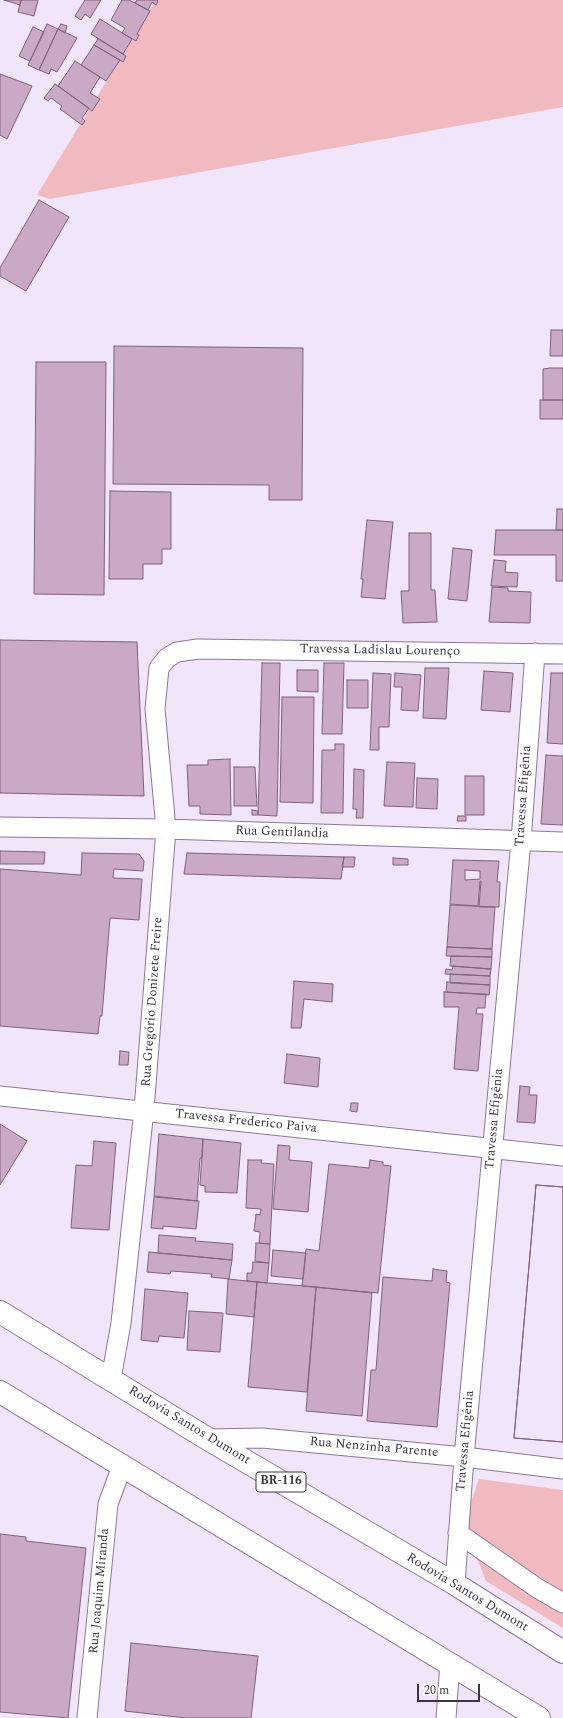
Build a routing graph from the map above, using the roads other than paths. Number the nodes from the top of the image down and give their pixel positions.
1 (198, 649) joint
2 (535, 653) junction
3 (563, 654) edge
4 (0, 827) edge
5 (166, 829) junction
6 (521, 841) junction
7 (563, 842) edge
8 (0, 1096) edge
9 (144, 1110) junction
10 (493, 1149) junction
11 (563, 1156) edge
12 (0, 1312) edge
13 (111, 1379) junction
14 (0, 1392) edge
15 (208, 1438) junction
16 (464, 1457) junction
17 (122, 1466) junction
18 (563, 1469) edge
19 (458, 1533) junction
20 (455, 1584) junction
21 (563, 1603) edge
22 (563, 1652) edge
23 (450, 1663) junction
24 (87, 1718) edge
25 (446, 1718) edge
26 (539, 1718) edge

1 - 2 street, Travessa Ladislau Lourenço
1 - 5 street, Rua Gregório Donizete Freire
2 - 3 street, Travessa Ladislau Lourenço
2 - 6 street, Travessa Efigênia
4 - 5 street, Rua Gentilandia
5 - 6 street, Rua Gentilandia
5 - 9 street, Rua Gregório Donizete Freire
6 - 7 street, Rua Gentilandia
6 - 10 street, Travessa Efigênia
8 - 9 street, Travessa Frederico Paiva
9 - 10 street, Travessa Frederico Paiva
9 - 13 street, Rua Gregório Donizete Freire
10 - 11 street, Travessa Frederico Paiva
10 - 16 street, Travessa Efigênia
12 - 13 highway, Rodovia Santos Dumont / BR-116
13 - 15 highway, Rodovia Santos Dumont / BR-116
14 - 17 highway
15 - 16 street, Rua Nenzinha Parente
15 - 20 highway, Rodovia Santos Dumont / BR-116
16 - 18 street, Rua Nenzinha Parente
16 - 19 street, Travessa Efigênia
17 - 23 highway
17 - 24 street, Rua Joaquim Miranda
19 - 20 street, Travessa Efigênia
19 - 21 street
20 - 22 highway, Rodovia Santos Dumont / BR-116
23 - 25 street
23 - 26 highway

